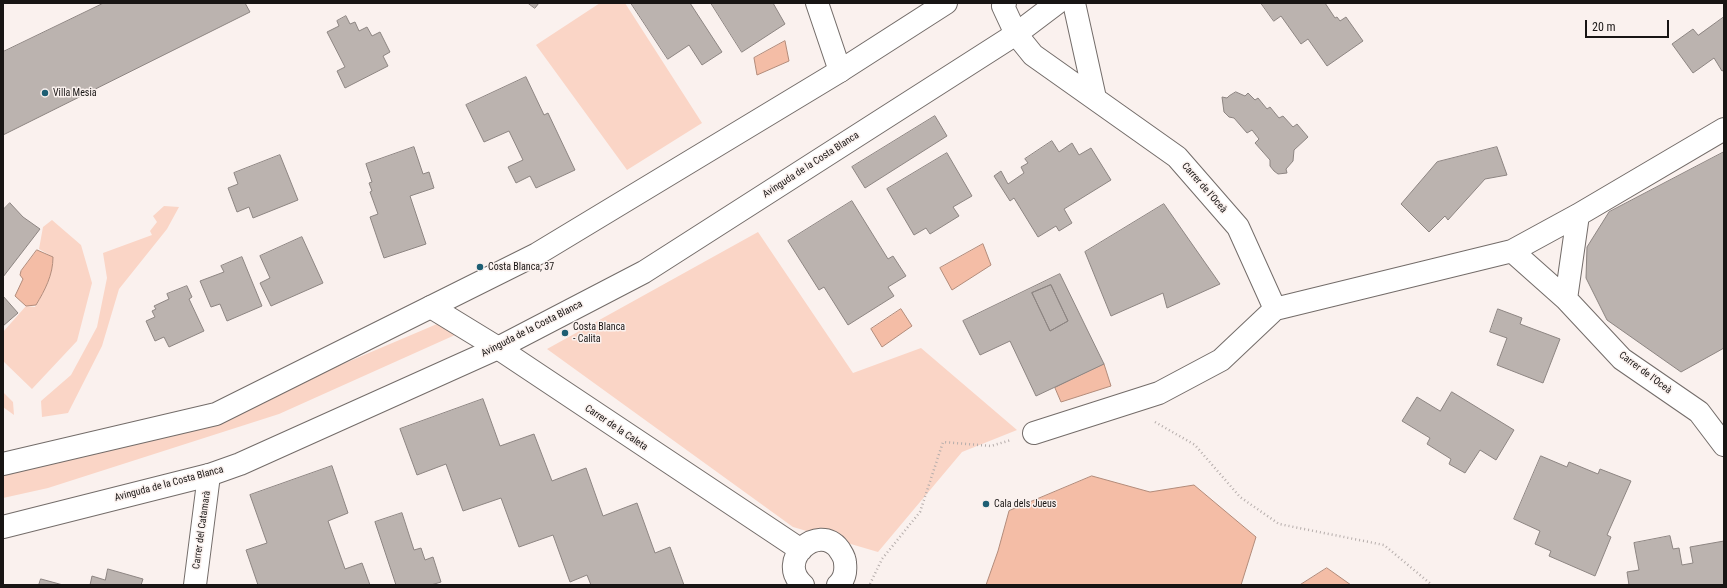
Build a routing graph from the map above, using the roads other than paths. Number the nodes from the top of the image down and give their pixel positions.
1 (817, 3) edge
2 (946, 3) edge
3 (1005, 3) edge
4 (1057, 3) edge
5 (1074, 3) edge
6 (1016, 34) junction
7 (840, 71) junction
8 (1095, 98) junction
9 (1724, 129) edge
10 (1578, 215) junction
11 (1512, 251) junction
12 (1566, 298) junction
13 (431, 307) junction
14 (1275, 309) junction
15 (498, 348) junction
16 (1034, 433) road end
17 (1724, 445) edge
18 (3, 464) edge
19 (209, 475) junction
20 (3, 527) edge
21 (801, 550) junction
22 (195, 585) edge
23 (803, 585) edge
24 (838, 585) edge

1 - 7 street
2 - 7 street
3 - 6 street
4 - 6 street, Avinguda de la Costa Blanca
5 - 8 street
6 - 8 street, Carrer de l'Oceà
6 - 15 street, Avinguda de la Costa Blanca
7 - 13 street
8 - 14 street, Carrer de l'Oceà
9 - 10 street
10 - 11 street
10 - 12 street
11 - 12 street, Carrer de l'Oceà
11 - 14 street
12 - 17 street, Carrer de l'Oceà
13 - 15 street, Carrer de la Caleta
13 - 18 street
14 - 16 street
15 - 19 street, Avinguda de la Costa Blanca
15 - 21 street, Carrer de la Caleta
19 - 20 street, Avinguda de la Costa Blanca
19 - 22 street, Carrer del Catamarà
21 - 23 street
21 - 24 street

